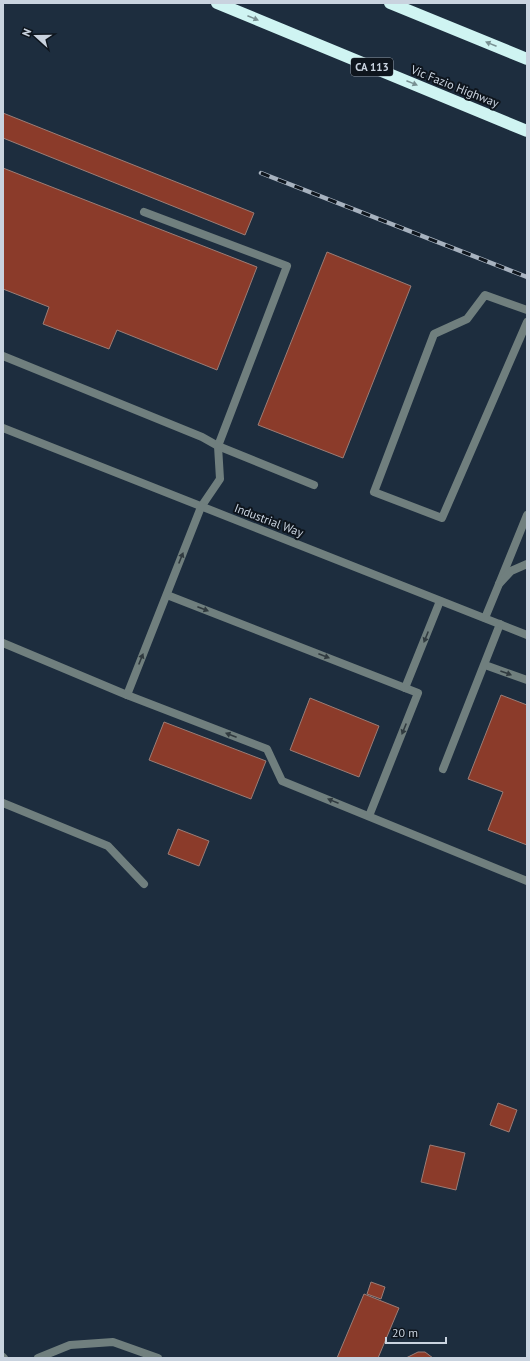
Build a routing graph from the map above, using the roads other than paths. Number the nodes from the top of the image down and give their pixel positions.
1 (217, 3) edge
2 (390, 3) edge
3 (527, 59) edge
4 (527, 130) edge
5 (144, 212) dead end
6 (527, 310) edge
7 (527, 322) edge
8 (3, 356) edge
9 (3, 428) edge
10 (218, 446) junction
11 (314, 486) dead end
12 (201, 507) junction
13 (527, 514) edge
14 (527, 564) edge
15 (500, 584) junction
16 (167, 595) junction
17 (440, 601) junction
18 (485, 618) junction
19 (500, 624) junction
20 (527, 635) edge
21 (3, 643) edge
22 (485, 665) junction
23 (527, 680) edge
24 (405, 688) junction
25 (127, 695) junction
26 (443, 769) dead end
27 (3, 802) edge
28 (369, 816) junction
29 (527, 881) edge
30 (144, 884) dead end
31 (38, 1358) edge
32 (158, 1358) edge

1 -> 4 highway, Vic Fazio Highway / CA 113
3 -> 2 highway
5 - 10 street
6 - 7 street
8 - 10 street
9 - 12 street, Industrial Way
10 - 11 street
10 - 12 street
16 -> 12 street
12 - 17 street, Industrial Way
13 - 15 street
14 - 15 street
15 - 18 street
16 -> 24 street
25 -> 16 street
17 - 18 street, Industrial Way
17 -> 24 street
18 - 19 street, Industrial Way
19 - 20 street, Industrial Way
19 - 22 street
21 - 25 street
22 -> 23 street
22 - 26 street
24 -> 28 street
28 -> 25 street
27 - 30 street
28 - 29 street
31 - 32 street

